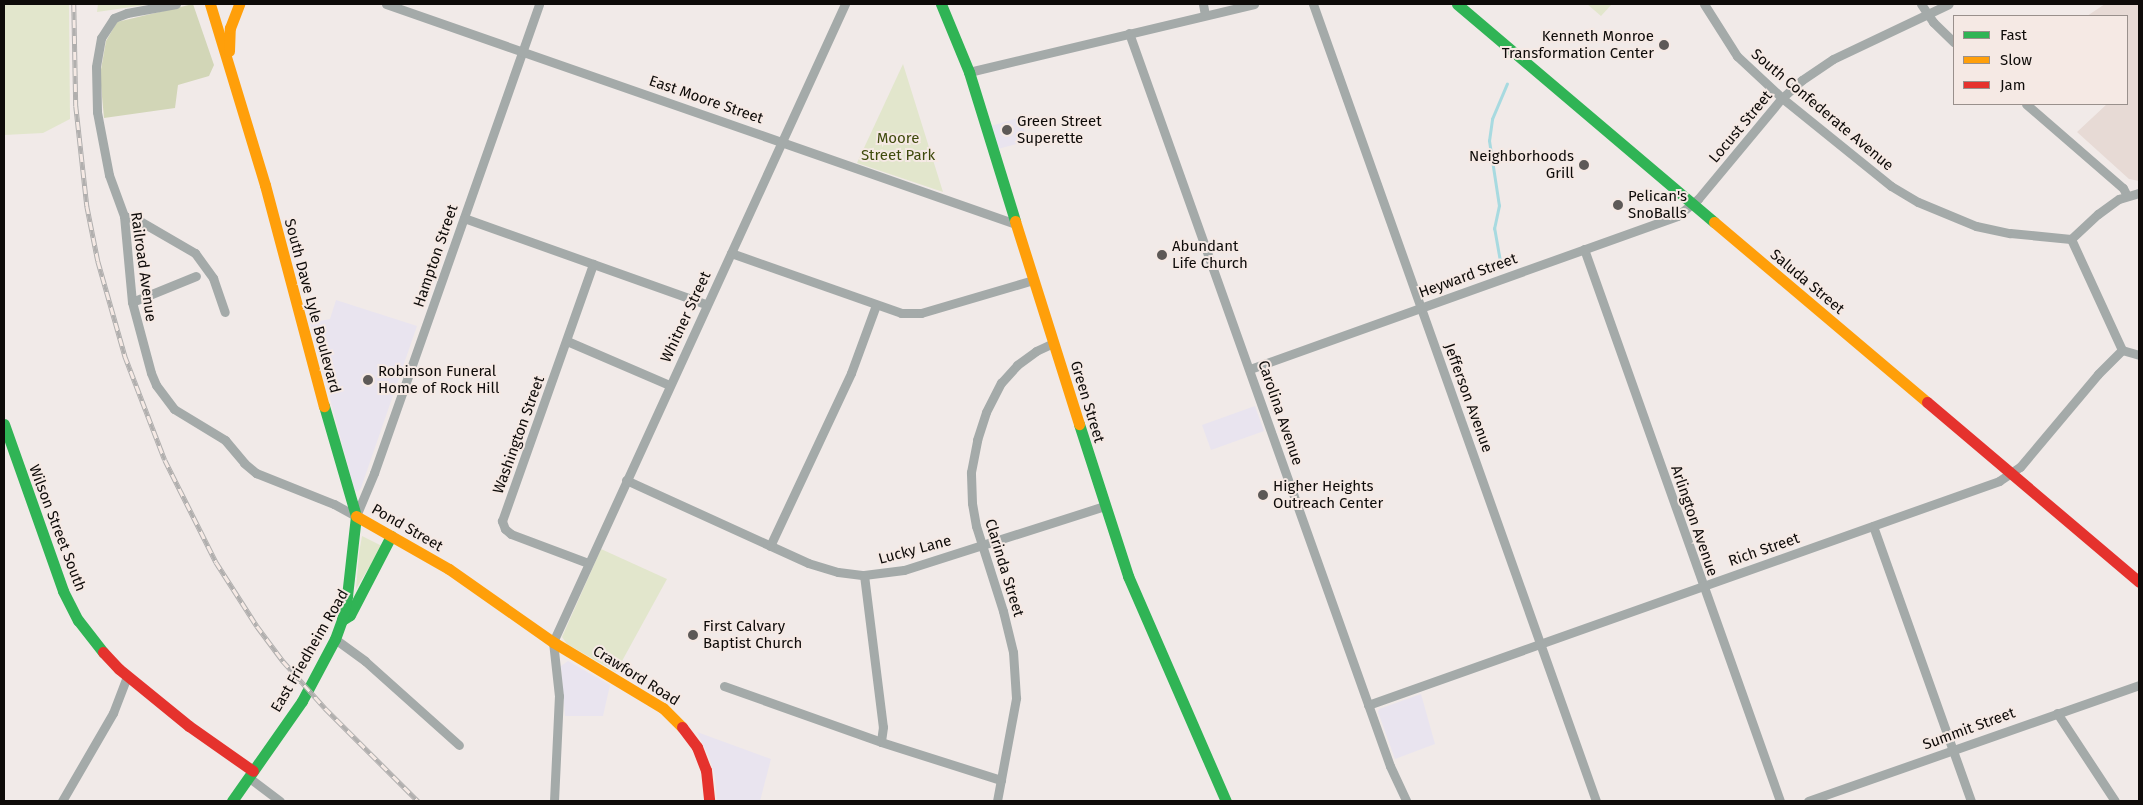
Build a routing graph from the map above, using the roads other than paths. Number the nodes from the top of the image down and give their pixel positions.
1 (176, 4) edge
2 (210, 4) edge
3 (239, 4) edge
4 (386, 4) edge
5 (539, 4) edge
6 (845, 4) edge
7 (941, 4) edge
8 (1203, 4) edge
9 (1254, 4) edge
10 (1314, 4) edge
11 (1457, 4) edge
12 (1704, 4) edge
13 (1921, 4) edge
14 (1949, 4) edge
15 (1205, 15) junction
16 (1928, 15) junction
17 (1129, 33) junction
18 (1953, 41) edge
19 (522, 50) junction
20 (229, 67) junction
21 (969, 72) junction
22 (1782, 98) junction
23 (2027, 105) edge
24 (781, 141) junction
25 (2139, 193) edge
26 (2127, 196) junction
27 (1692, 204) junction
28 (124, 216) junction
29 (464, 218) junction
30 (1016, 224) junction
31 (2070, 239) junction
32 (1584, 250) junction
33 (731, 253) junction
34 (593, 264) junction
35 (196, 276) dead end
36 (1033, 280) junction
37 (132, 302) junction
38 (706, 304) junction
39 (876, 305) junction
40 (1421, 308) junction
41 (225, 312) dead end
42 (567, 341) junction
43 (1053, 343) junction
44 (2122, 350) junction
45 (2139, 355) edge
46 (1250, 369) junction
47 (669, 385) junction
48 (4, 429) edge
49 (238, 455) joint
50 (2011, 474) junction
51 (626, 480) junction
52 (1104, 506) junction
53 (356, 516) junction
54 (1873, 526) junction
55 (391, 536) junction
56 (770, 546) junction
57 (981, 546) junction
58 (588, 562) junction
59 (864, 575) junction
60 (2139, 582) edge
61 (1702, 586) junction
62 (342, 620) junction
63 (334, 639) junction
64 (553, 642) junction
65 (1540, 643) junction
66 (127, 676) junction
67 (2139, 685) edge
68 (724, 686) dead end
69 (1368, 705) junction
70 (2057, 712) junction
71 (881, 742) junction
72 (459, 745) dead end
73 (1952, 750) junction
74 (250, 774) junction
75 (1002, 780) junction
76 (62, 801) edge
77 (232, 801) edge
78 (280, 801) edge
79 (554, 801) edge
80 (709, 801) edge
81 (997, 801) edge
82 (1226, 801) edge
83 (1406, 801) edge
84 (1596, 801) edge
85 (1780, 801) edge
86 (1808, 801) edge
87 (1971, 801) edge
88 (2115, 801) edge

1 - 28 street, Railroad Avenue
2 - 20 street, South Dave Lyle Boulevard
3 - 20 street
4 - 19 street, East Moore Street
5 - 19 street, Hampton Street
6 - 24 street, Whitner Street
7 - 21 street, Green Street
8 - 15 street
9 - 15 street
10 - 40 street, Jefferson Avenue
11 - 27 street, Saluda Street
12 - 22 street, South Confederate Avenue
13 - 16 street
14 - 16 street, Locust Street
15 - 17 street
16 - 18 street
16 - 22 street, Locust Street
17 - 21 street
17 - 46 street, Carolina Avenue
19 - 24 street, East Moore Street
19 - 29 street, Hampton Street
20 - 53 street, South Dave Lyle Boulevard
21 - 30 street, Green Street
22 - 27 street, Locust Street
22 - 31 street, South Confederate Avenue
23 - 26 street
24 - 30 street, East Moore Street
24 - 33 street, Whitner Street
25 - 26 street
26 - 31 street
27 - 32 street, Heyward Street
27 - 50 street, Saluda Street
28 - 37 street, Railroad Avenue
28 - 41 street
29 - 34 street
29 - 53 street, Hampton Street
30 - 36 street, Green Street
31 - 44 street
32 - 40 street, Heyward Street
32 - 61 street, Arlington Avenue
33 - 38 street, Whitner Street
33 - 39 street
34 - 38 street
34 - 42 street, Washington Street
35 - 37 street
36 - 39 street
36 - 43 street, Green Street
37 - 49 street, Railroad Avenue
38 - 47 street, Whitner Street
39 - 56 street
40 - 46 street, Heyward Street
40 - 65 street, Jefferson Avenue
42 - 47 street
42 - 58 street, Washington Street
43 - 52 street, Green Street
43 - 57 street, Clarinda Street
44 - 45 street
44 - 50 street, Rich Street
46 - 69 street, Carolina Avenue
47 - 51 street, Whitner Street
48 - 66 street, Wilson Street South
49 - 53 street, Pond Street
50 - 54 street, Rich Street
50 - 60 street, Saluda Street
51 - 56 street, Lucky Lane
51 - 58 street, Whitner Street
52 - 57 street, Lucky Lane
52 - 82 street, Green Street
53 - 55 street, Pond Street
53 - 62 street, South Dave Lyle Boulevard
54 - 61 street, Rich Street
54 - 73 street
55 - 62 street, East Friedheim Road
55 - 64 street, Pond Street
56 - 59 street, Lucky Lane
57 - 59 street, Lucky Lane
57 - 75 street, Clarinda Street
58 - 64 street, Whitner Street
59 - 71 street
61 - 65 street, Rich Street
61 - 85 street, Arlington Avenue
62 - 63 street, East Friedheim Road
63 - 72 street
63 - 74 street, East Friedheim Road
64 - 79 street
64 - 80 street, Crawford Road
65 - 69 street, Rich Street
65 - 84 street, Jefferson Avenue
66 - 74 street, Wilson Street South
66 - 76 street
67 - 70 street, Summit Street
68 - 71 street
69 - 83 street, Carolina Avenue
70 - 73 street, Summit Street
70 - 88 street
71 - 75 street
73 - 86 street, Summit Street
73 - 87 street
74 - 77 street, East Friedheim Road
74 - 78 street
75 - 81 street, Clarinda Street

